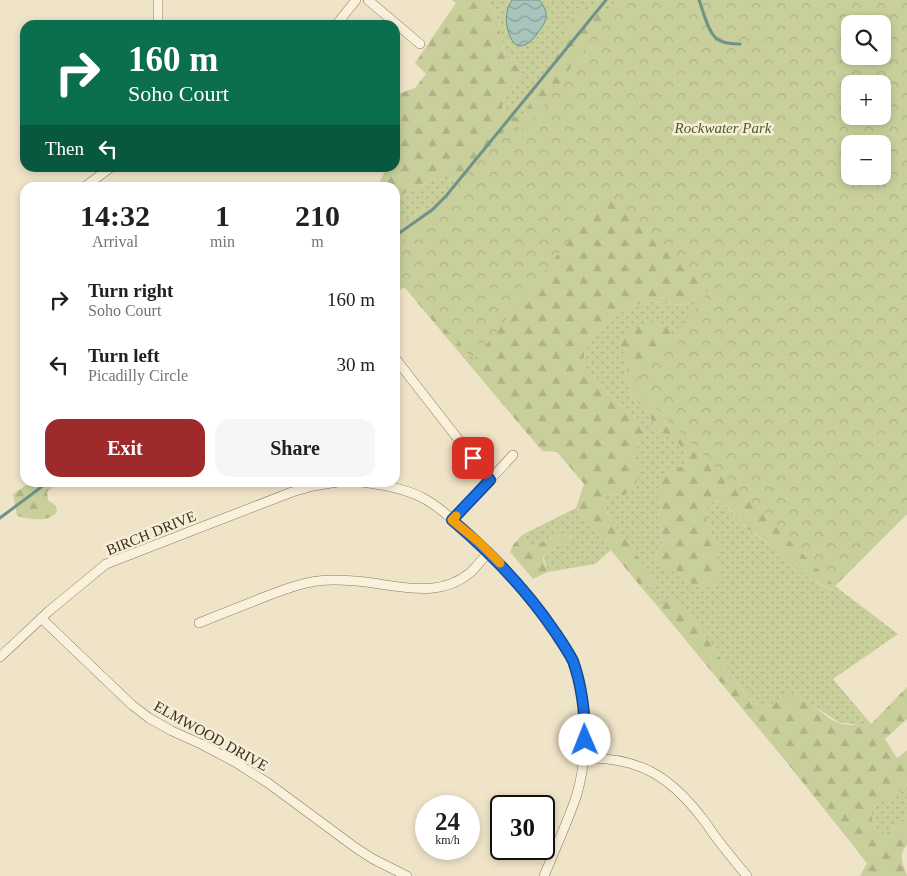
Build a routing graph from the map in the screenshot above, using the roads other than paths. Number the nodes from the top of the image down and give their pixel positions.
1 (158, 0) edge
2 (356, 0) edge
3 (368, 0) edge
4 (158, 20) edge
5 (340, 20) edge
6 (392, 20) edge
7 (400, 27) edge
8 (420, 44) dead end
9 (105, 172) edge
10 (91, 182) edge
11 (400, 364) edge
12 (513, 455) dead end
13 (490, 480) junction
14 (310, 487) edge
15 (392, 487) edge
16 (452, 520) junction
17 (489, 552) junction
18 (41, 618) junction
19 (199, 623) dead end
20 (0, 657) edge
21 (583, 758) junction
22 (407, 876) edge
23 (544, 876) edge
24 (747, 876) edge

1 - 4 street
2 - 5 street
3 - 6 street
7 - 8 street
9 - 10 street
11 - 13 street
12 - 13 street
13 - 16 street
14 - 18 street, BIRCH DRIVE
15 - 16 street
16 - 17 street
17 - 19 street
17 - 21 street
18 - 20 street, BIRCH DRIVE
18 - 22 street, ELMWOOD DRIVE
21 - 23 street
21 - 24 street

